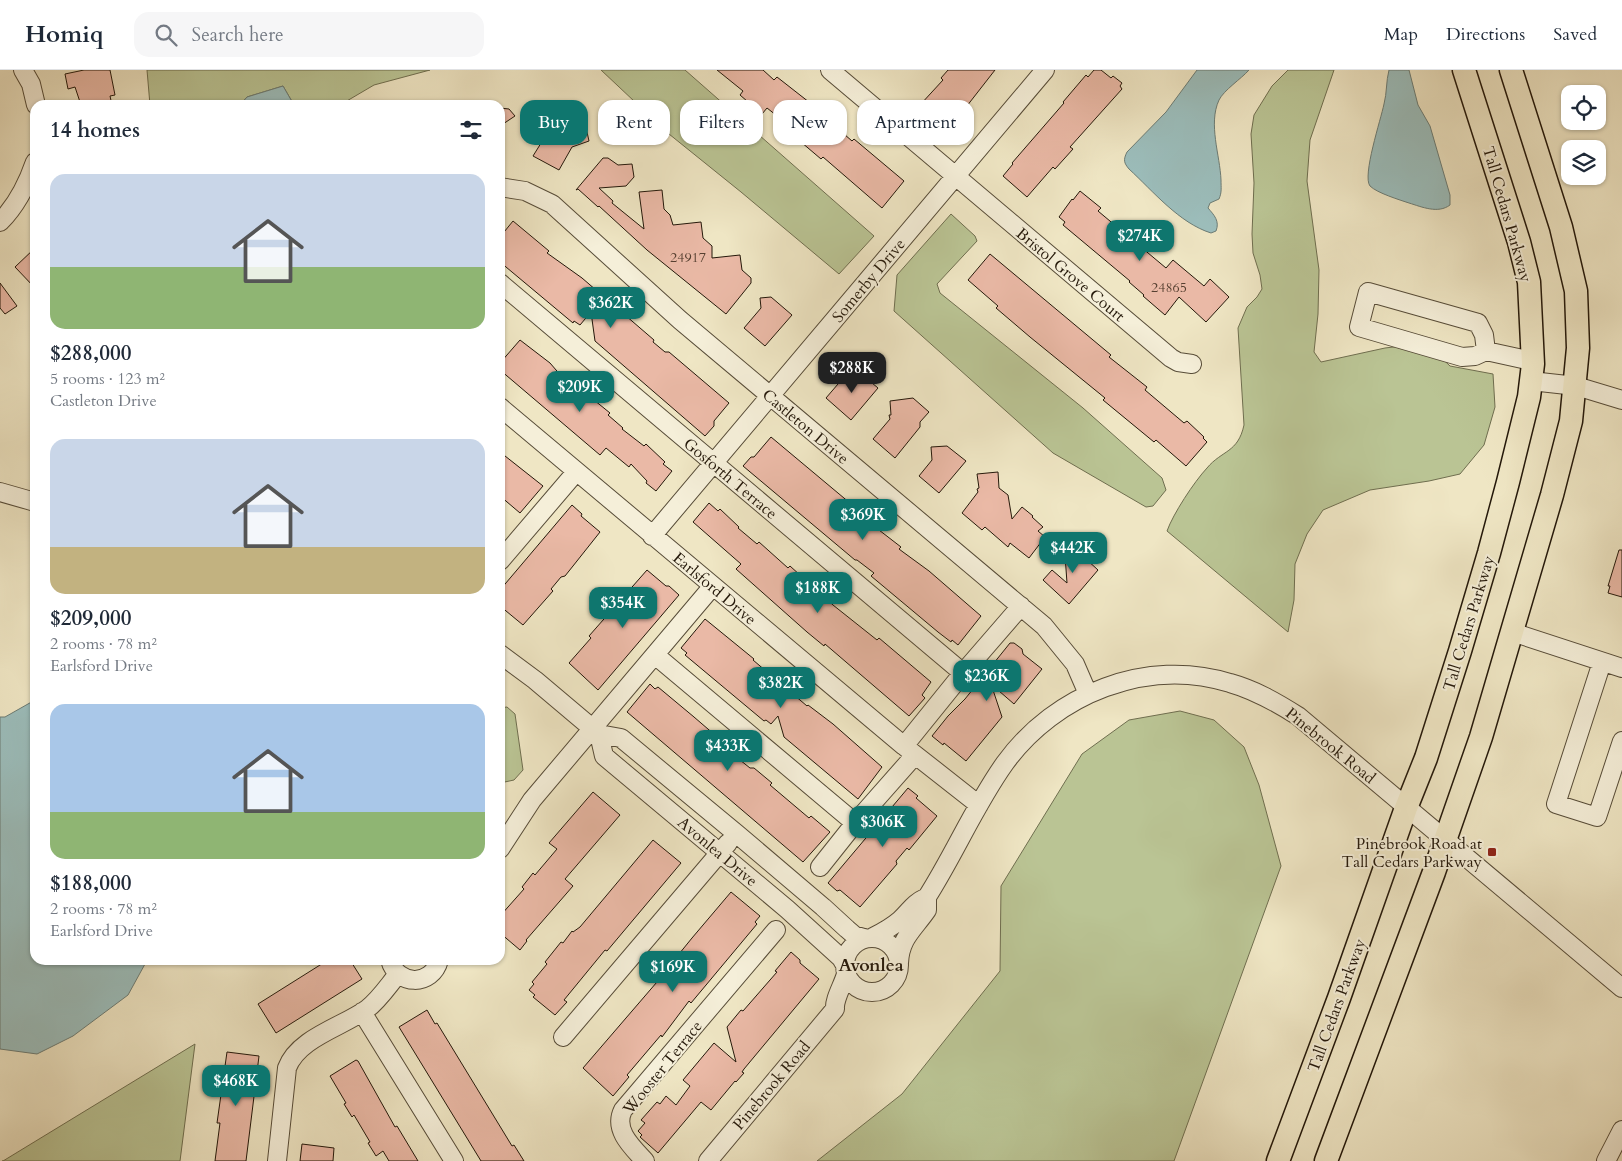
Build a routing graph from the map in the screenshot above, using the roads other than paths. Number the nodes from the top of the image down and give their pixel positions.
1 (23, 70) edge
2 (830, 70) edge
3 (1045, 70) edge
4 (1464, 70) edge
5 (1511, 70) edge
6 (35, 100) edge
7 (30, 176) edge
8 (955, 176) junction
9 (505, 188) edge
10 (0, 222) edge
11 (505, 286) edge
12 (1486, 350) junction
13 (1192, 364) dead end
14 (1532, 371) junction
15 (1576, 386) junction
16 (770, 396) junction
17 (1622, 400) edge
18 (505, 411) edge
19 (713, 463) junction
20 (576, 472) junction
21 (0, 492) edge
22 (30, 501) edge
23 (652, 536) junction
24 (505, 555) edge
25 (712, 587) junction
26 (1021, 606) junction
27 (1512, 632) junction
28 (655, 655) junction
29 (505, 658) edge
30 (1602, 662) junction
31 (1622, 668) edge
32 (963, 673) junction
33 (1088, 694) junction
34 (595, 731) junction
35 (1622, 742) edge
36 (909, 751) junction
37 (979, 805) junction
38 (1406, 808) junction
39 (855, 823) junction
40 (737, 834) junction
41 (1445, 840) junction
42 (505, 841) edge
43 (721, 852) junction
44 (820, 867) dead end
45 (926, 897) junction
46 (776, 930) dead end
47 (869, 938) junction
48 (900, 964) junction
49 (437, 965) edge
50 (394, 967) edge
51 (845, 969) junction
52 (1622, 988) edge
53 (872, 992) junction
54 (835, 1009) junction
55 (362, 1012) junction
56 (563, 1037) dead end
57 (1622, 1130) edge
58 (277, 1161) edge
59 (454, 1161) edge
60 (645, 1161) edge
61 (708, 1161) edge
62 (1278, 1161) edge
63 (1326, 1161) edge
64 (1606, 1161) edge

1 - 6 street
2 - 8 street, Bristol Grove Court
3 - 8 street, Somerby Drive
4 - 14 main road, Tall Cedars Parkway
5 - 15 main road
7 - 10 street
8 - 13 street, Bristol Grove Court
8 - 16 street, Somerby Drive
9 - 16 street, Castleton Drive
11 - 19 street, Gosforth Terrace
12 - 12 street
12 - 14 street
14 - 15 street
14 - 38 main road, Tall Cedars Parkway
15 - 17 street
15 - 27 main road
16 - 19 street, Somerby Drive
16 - 26 street, Castleton Drive
18 - 20 street, Earlsford Drive
19 - 23 street, Somerby Drive
19 - 32 street, Gosforth Terrace
20 - 23 street, Earlsford Drive
20 - 24 street
21 - 22 street
23 - 25 street, Earlsford Drive
25 - 28 street
25 - 36 street, Earlsford Drive
26 - 32 street
26 - 33 street, Castleton Drive
27 - 30 street
27 - 41 main road
28 - 34 street
28 - 39 street
29 - 34 street, Avonlea Drive
30 - 31 street
30 - 35 street
32 - 36 street
33 - 37 street, Pinebrook Road
33 - 38 street, Pinebrook Road
34 - 40 street, Avonlea Drive
34 - 42 street
34 - 43 street, Avonlea Drive
36 - 37 street, Earlsford Drive
36 - 39 street
37 - 45 street, Pinebrook Road
38 - 41 street, Pinebrook Road
38 - 62 main road, Tall Cedars Parkway
39 - 44 street
40 - 43 street
40 - 47 street, Avonlea Drive
41 - 52 street, Pinebrook Road
41 - 63 main road
43 - 51 street, Avonlea Drive
43 - 56 street
45 - 47 street, Pinebrook Road
45 - 48 street, Pinebrook Road
46 - 60 street, Wooster Terrace
47 - 48 street
47 - 51 street
48 - 53 street
49 - 50 street
50 - 55 street
51 - 53 street
51 - 54 street, Pinebrook Road
53 - 54 street, Pinebrook Road
54 - 61 street, Pinebrook Road
55 - 58 street
55 - 59 street
57 - 64 street

